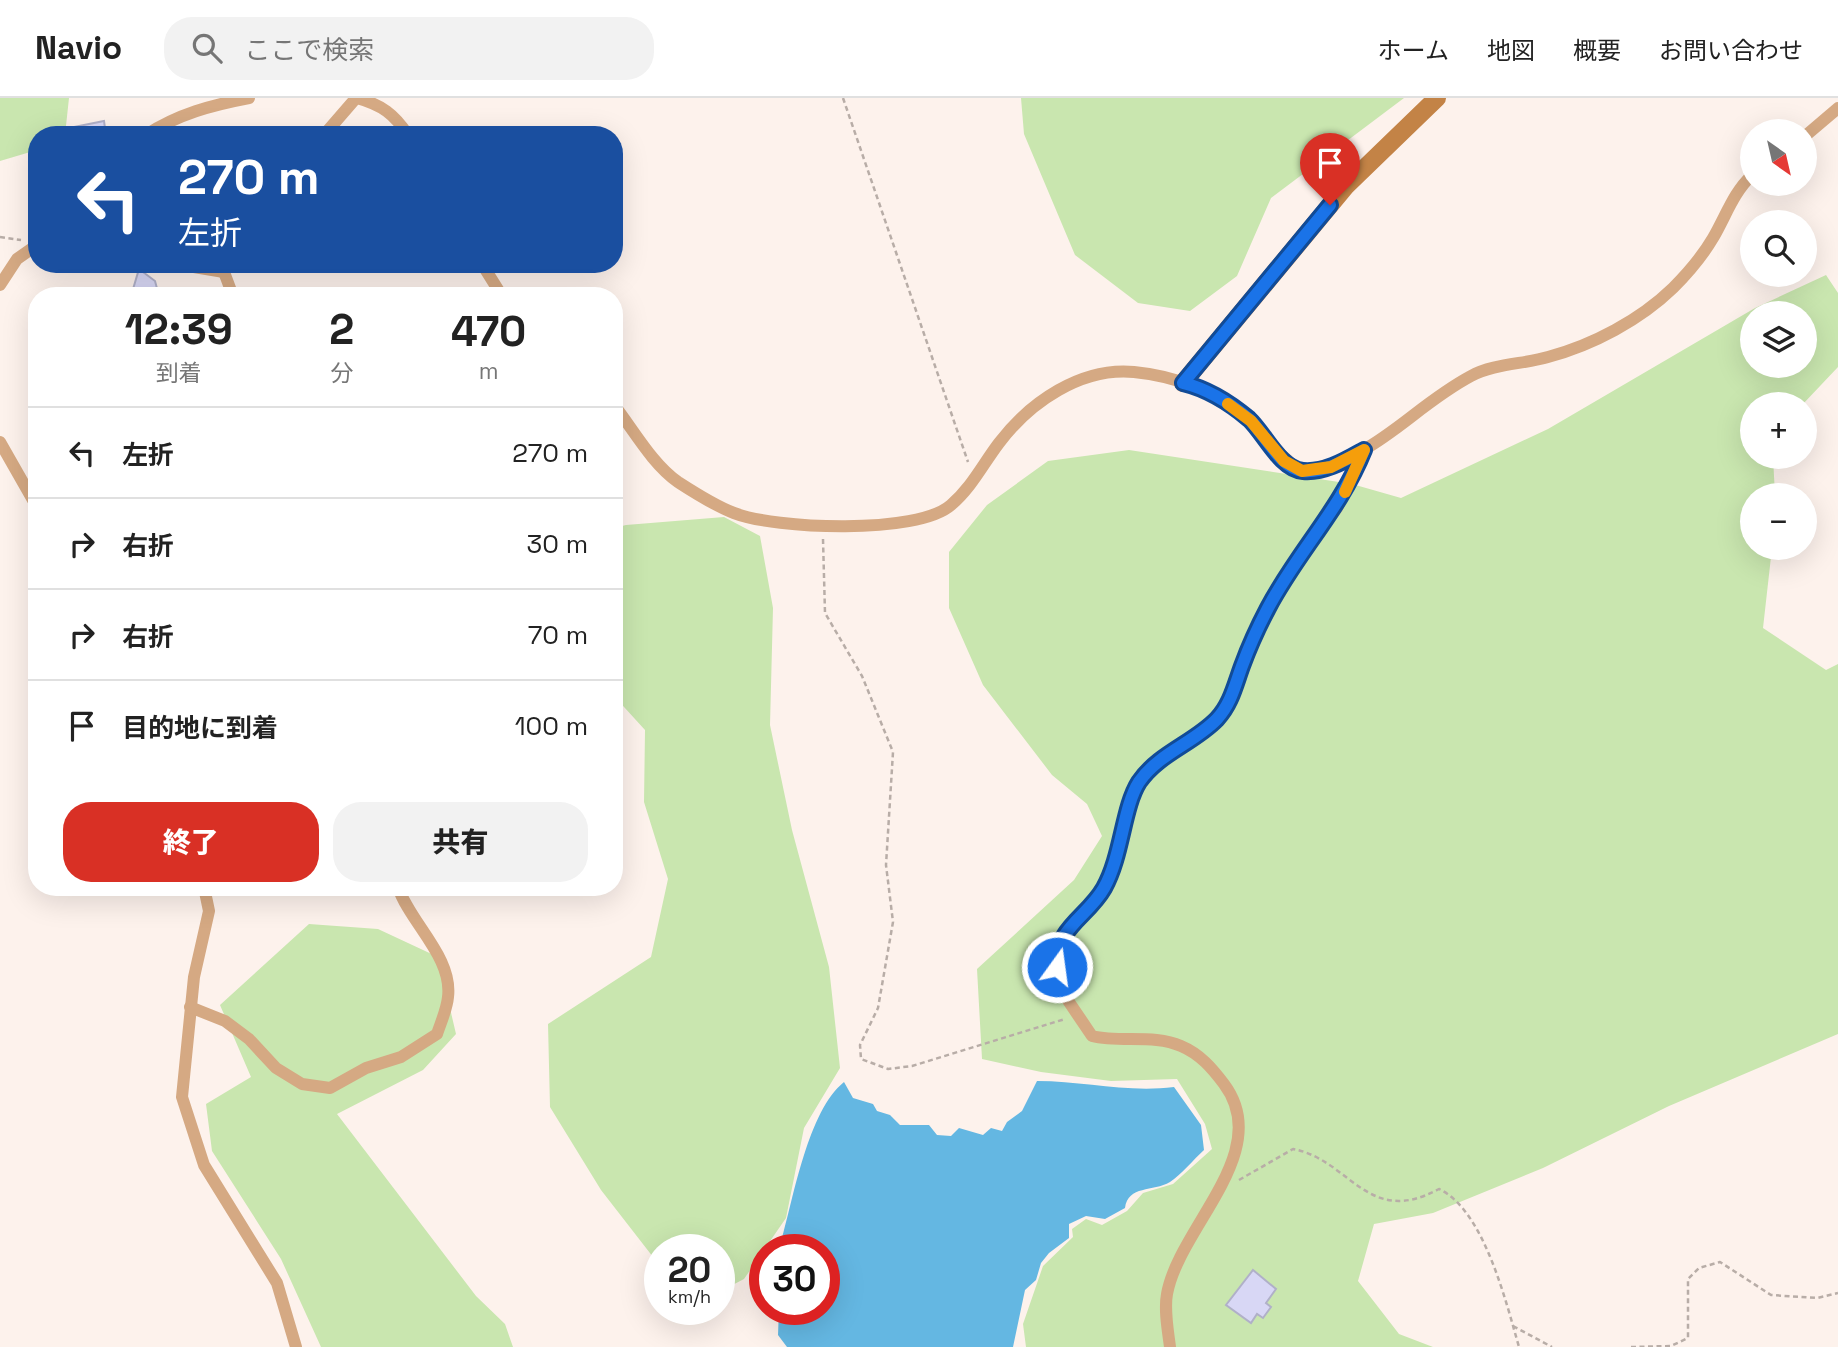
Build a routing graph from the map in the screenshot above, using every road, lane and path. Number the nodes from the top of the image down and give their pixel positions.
1 (249, 98) edge
2 (357, 98) edge
3 (843, 98) edge
4 (1437, 98) edge
5 (1838, 108) edge
6 (162, 126) edge
7 (332, 126) edge
8 (402, 126) edge
9 (1817, 126) edge
10 (1740, 188) edge
11 (0, 237) edge
12 (28, 242) edge
13 (28, 246) edge
14 (0, 285) edge
15 (1183, 383) junction
16 (623, 417) edge
17 (0, 442) edge
18 (1364, 450) junction
19 (974, 482) junction
20 (28, 492) edge
21 (823, 524) junction
22 (206, 896) edge
23 (401, 896) edge
24 (190, 1007) junction
25 (1078, 1015) junction
26 (1236, 1182) dead end
27 (1838, 1293) edge
28 (1513, 1326) junction
29 (296, 1347) edge
30 (1170, 1347) edge
31 (1519, 1347) edge
32 (1552, 1347) edge
33 (1631, 1347) edge

1 - 6 street
2 - 7 street
2 - 8 street
3 - 19 path
4 - 15 street
5 - 9 street
10 - 18 street
11 - 12 path
13 - 14 street
15 - 18 street
15 - 19 street
16 - 21 street
17 - 20 street
18 - 25 street
19 - 21 street
21 - 25 path
22 - 24 street
23 - 24 street
24 - 29 street
25 - 30 street
26 - 28 path
27 - 33 path
28 - 31 path
28 - 32 path

